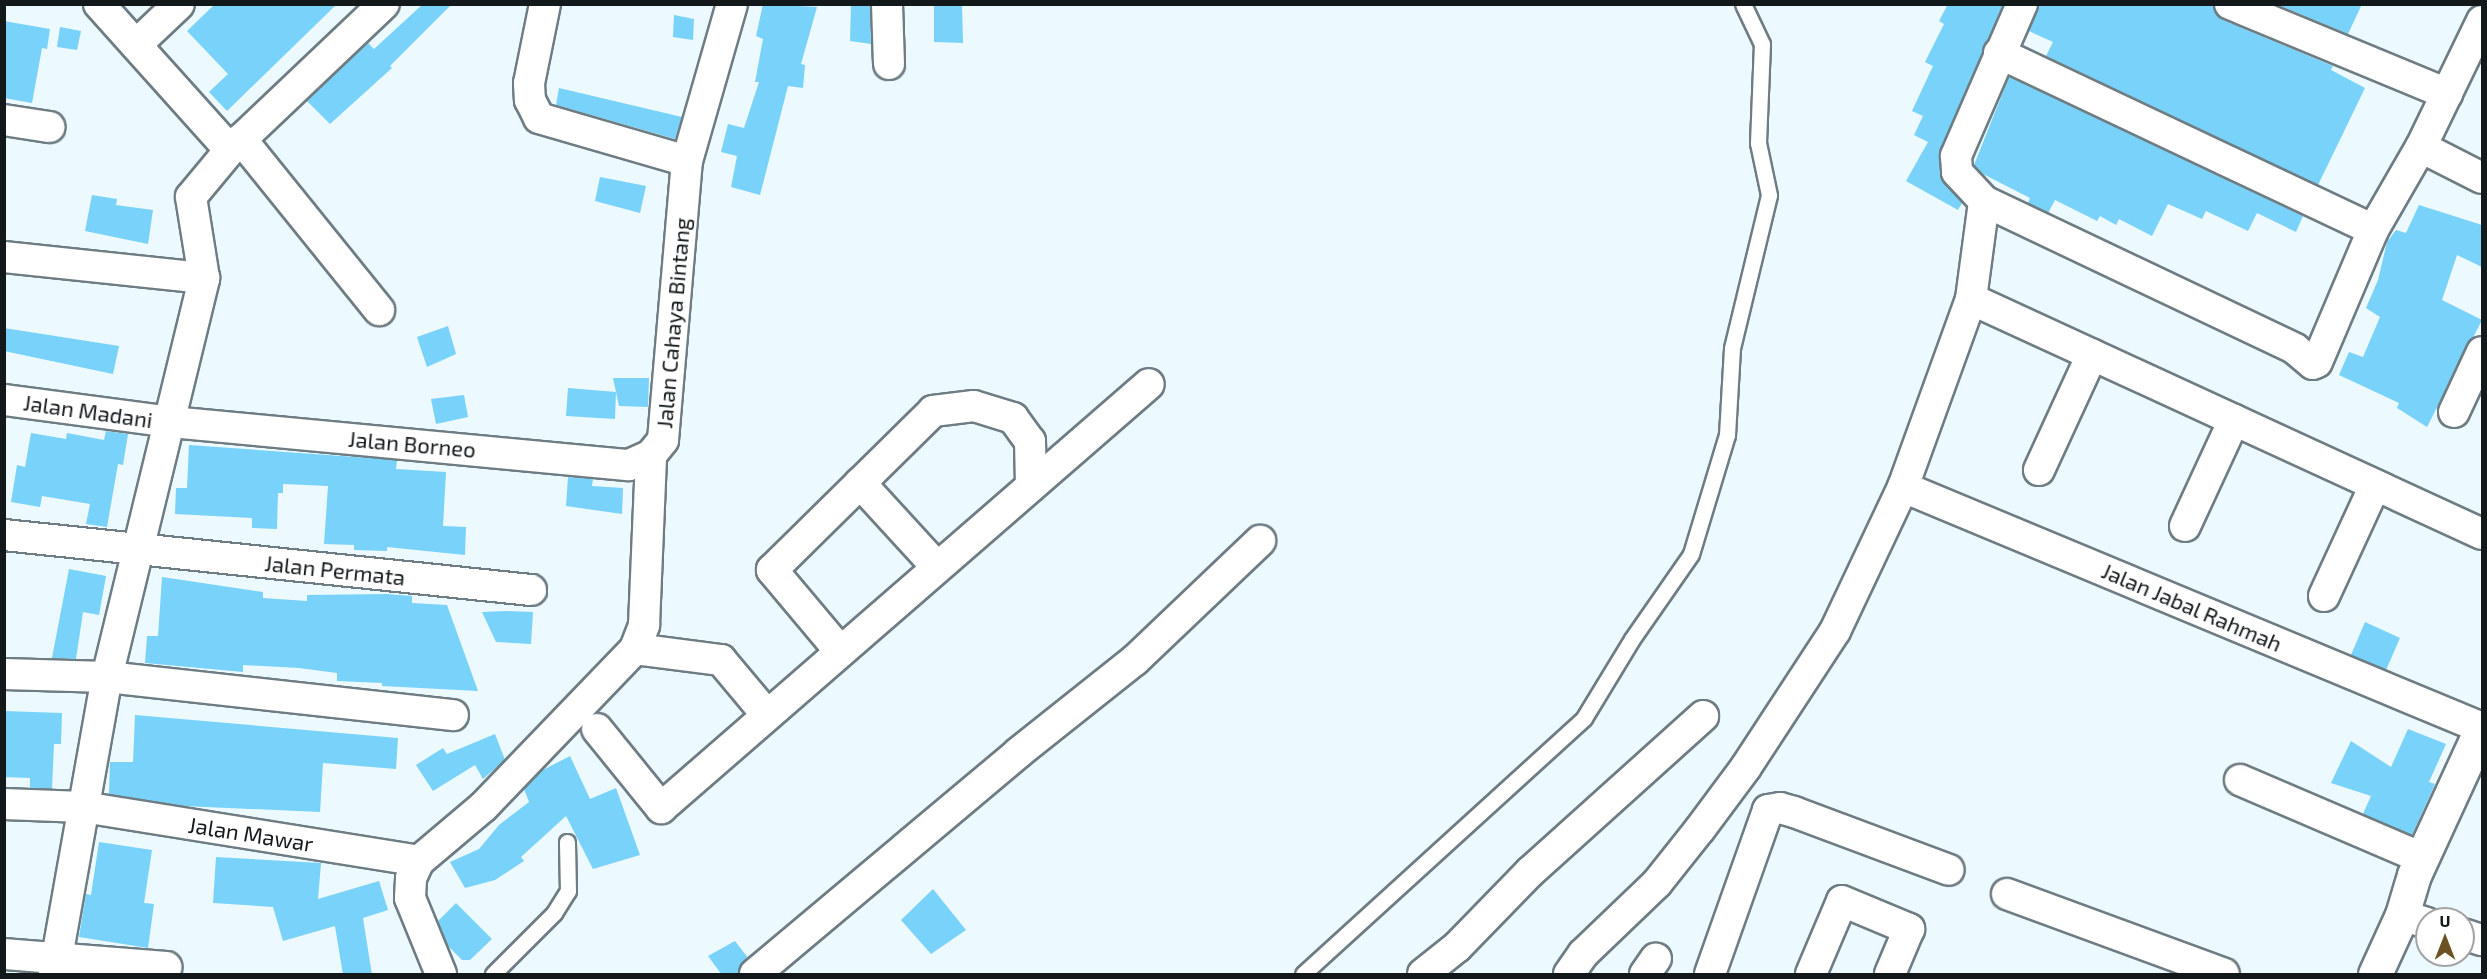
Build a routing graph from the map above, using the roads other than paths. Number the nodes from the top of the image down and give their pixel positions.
1 (99, 4) edge
2 (179, 4) edge
3 (384, 4) edge
4 (544, 4) edge
5 (732, 4) edge
6 (887, 4) edge
7 (1743, 4) edge
8 (2022, 4) edge
9 (2230, 4) edge
10 (2482, 21) edge
11 (136, 45) junction
12 (1999, 53) junction
13 (889, 64) dead end
14 (2447, 94) junction
15 (4, 120) edge
16 (48, 126) dead end
17 (235, 145) junction
18 (2421, 147) junction
19 (687, 161) junction
20 (2482, 178) edge
21 (1983, 201) junction
22 (2373, 230) junction
23 (4, 257) edge
24 (204, 278) junction
25 (1971, 300) junction
26 (379, 310) dead end
27 (2482, 352) edge
28 (2092, 355) junction
29 (1149, 384) dead end
30 (4, 400) edge
31 (2454, 412) dead end
32 (2234, 420) junction
33 (171, 422) junction
34 (651, 455) junction
35 (2039, 470) dead end
36 (860, 483) junction
37 (2376, 485) junction
38 (1031, 486) junction
39 (1903, 487) junction
40 (2185, 526) dead end
41 (2482, 534) edge
42 (4, 535) edge
43 (1260, 541) dead end
44 (139, 549) junction
45 (938, 567) junction
46 (531, 590) dead end
47 (2324, 596) dead end
48 (635, 649) junction
49 (840, 651) junction
50 (4, 674) edge
51 (107, 677) junction
52 (453, 715) dead end
53 (767, 715) junction
54 (1703, 716) dead end
55 (2482, 727) edge
56 (597, 729) dead end
57 (2240, 780) dead end
58 (4, 804) edge
59 (82, 807) junction
60 (567, 842) dead end
61 (2422, 858) junction
62 (418, 861) junction
63 (1949, 870) dead end
64 (2007, 894) dead end
65 (2416, 907) edge
66 (2415, 919) edge
67 (4, 954) edge
68 (54, 966) edge
69 (166, 967) dead end
70 (441, 975) edge
71 (493, 975) edge
72 (755, 975) edge
73 (1303, 975) edge
74 (1423, 975) edge
75 (1569, 975) edge
76 (1710, 975) edge
77 (1811, 975) edge
78 (1890, 975) edge
79 (2224, 975) edge
80 (2375, 975) edge

1 - 11 street
2 - 11 street
3 - 17 street
4 - 19 street
5 - 19 street, Jalan Cahaya Bintang
6 - 13 street
7 - 73 lane
8 - 12 street
9 - 14 street
10 - 14 street
11 - 17 street
12 - 21 street
12 - 22 street
14 - 18 street
15 - 16 street
17 - 24 street
17 - 26 street
18 - 20 street
18 - 22 street
19 - 34 street, Jalan Cahaya Bintang
21 - 22 street
21 - 25 street
23 - 24 street
24 - 33 street
25 - 28 street
25 - 39 street
27 - 31 street
28 - 32 street
28 - 35 street
29 - 38 street
30 - 33 street, Jalan Madani
32 - 37 street
32 - 40 street
33 - 34 street, Jalan Borneo
33 - 44 street
34 - 48 street, Jalan Cahaya Bintang
36 - 38 street
36 - 45 street
36 - 49 street
37 - 41 street
37 - 47 street
38 - 45 street
39 - 55 street, Jalan Jabal Rahmah
39 - 75 street
42 - 44 street, Jalan Permata
43 - 72 street
44 - 46 street, Jalan Permata
44 - 51 street
45 - 49 street
48 - 53 street
48 - 62 street, Jalan Cahaya Bintang
49 - 53 street
50 - 51 street
51 - 52 street
51 - 59 street
53 - 56 street
54 - 74 street
55 - 61 main road
57 - 61 street
58 - 59 street, Jalan Mawar
59 - 62 street, Jalan Mawar
59 - 68 street
60 - 71 lane
61 - 65 main road
62 - 70 street
63 - 76 street
64 - 79 street
66 - 80 main road
67 - 68 street
68 - 69 street
77 - 78 street

